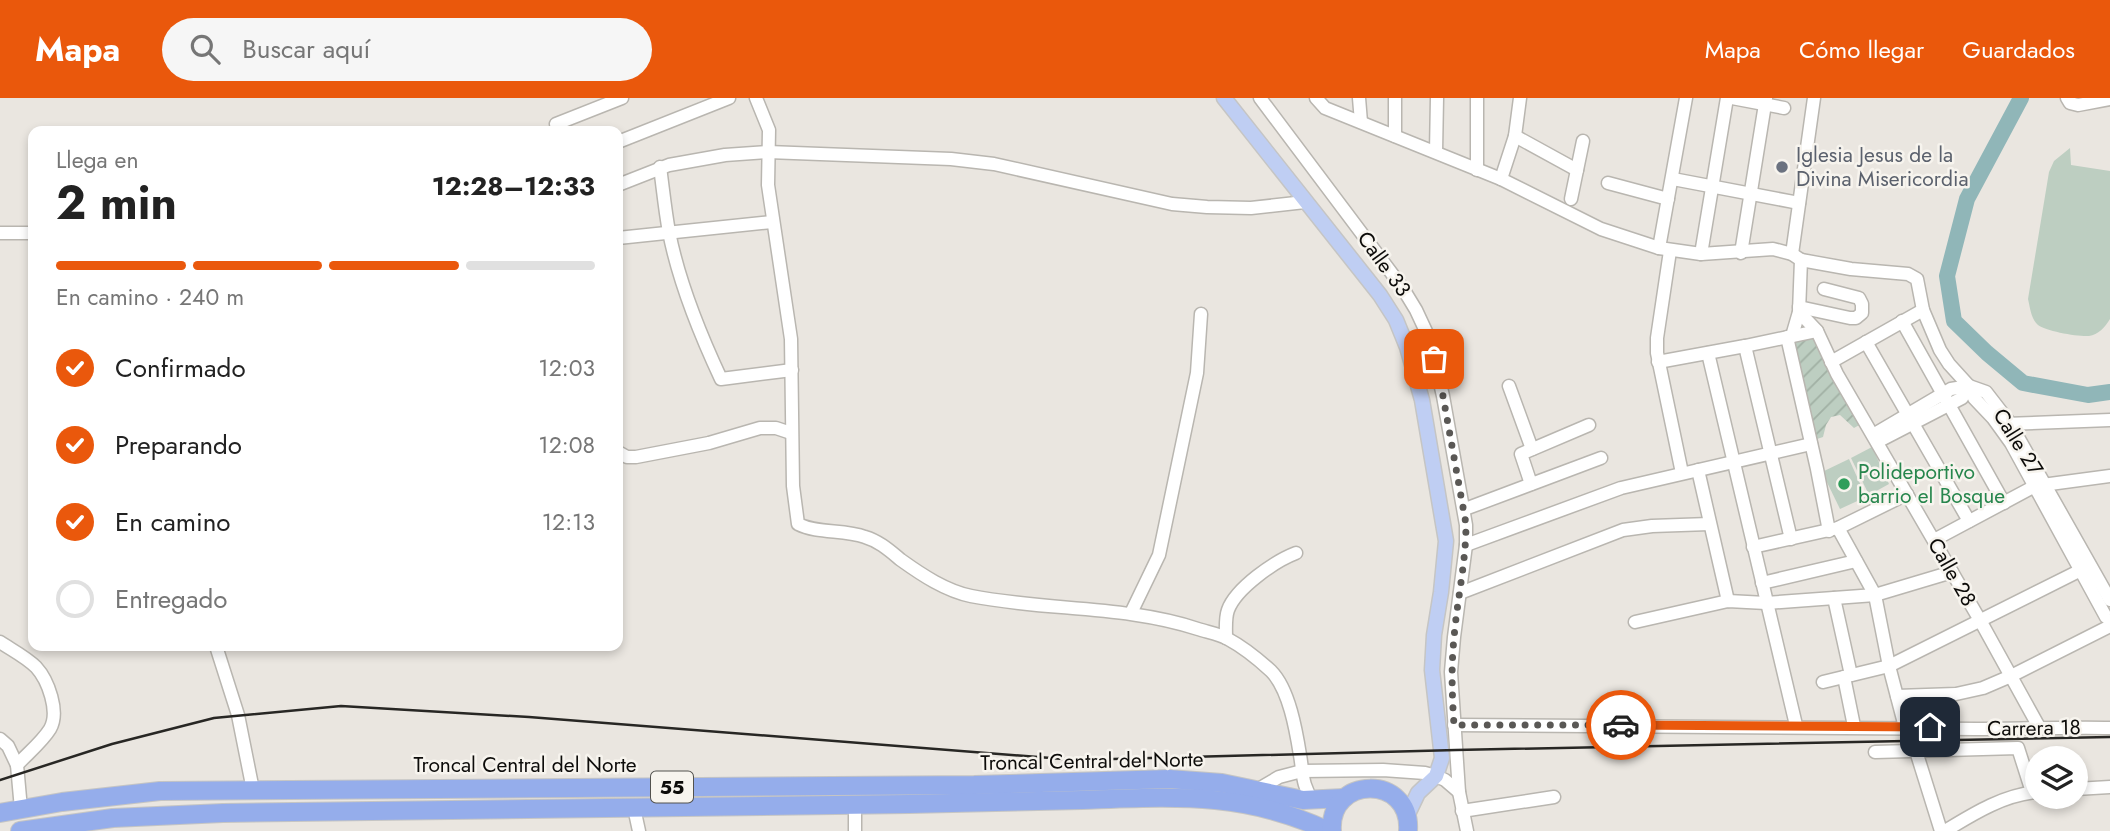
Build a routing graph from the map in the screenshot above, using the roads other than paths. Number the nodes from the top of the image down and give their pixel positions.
1 (622, 98) edge
2 (729, 98) edge
3 (756, 98) edge
4 (1224, 98) edge
5 (1259, 98) edge
6 (1316, 98) edge
7 (1359, 98) edge
8 (1395, 98) edge
9 (1437, 98) edge
10 (1477, 98) edge
11 (1520, 98) edge
12 (1686, 98) edge
13 (1730, 98) edge
14 (1814, 98) edge
15 (2067, 98) edge
16 (2110, 99) edge
17 (1766, 101) edge
18 (1784, 108) dead end
19 (1361, 122) junction
20 (557, 126) edge
21 (1395, 136) junction
22 (1515, 136) junction
23 (623, 140) edge
24 (1583, 141) dead end
25 (768, 152) junction
26 (1436, 152) junction
27 (660, 167) junction
28 (1478, 170) junction
29 (1577, 170) junction
30 (1501, 179) junction
31 (1672, 179) junction
32 (623, 183) edge
33 (1608, 183) dead end
34 (1712, 188) junction
35 (1751, 195) junction
36 (1571, 200) dead end
37 (1668, 200) junction
38 (1305, 202) junction
39 (1798, 204) junction
40 (772, 222) junction
41 (0, 233) edge
42 (28, 233) edge
43 (669, 233) junction
44 (623, 238) edge
45 (1664, 250) junction
46 (1741, 253) junction
47 (1701, 254) junction
48 (1796, 257) junction
49 (1824, 289) dead end
50 (1799, 309) junction
51 (1923, 310) junction
52 (1201, 314) dead end
53 (1902, 321) junction
54 (1817, 331) junction
55 (1789, 337) junction
56 (1866, 342) junction
57 (1745, 346) junction
58 (1708, 353) junction
59 (1658, 362) junction
60 (1831, 362) junction
61 (792, 370) junction
62 (1509, 386) dead end
63 (1969, 386) junction
64 (1945, 400) junction
65 (1910, 419) junction
66 (2110, 420) edge
67 (2004, 424) junction
68 (1589, 425) dead end
69 (791, 433) junction
70 (1875, 439) junction
71 (1811, 444) junction
72 (1532, 449) junction
73 (1770, 453) junction
74 (623, 455) edge
75 (1601, 458) dead end
76 (1732, 463) junction
77 (1698, 470) junction
78 (1682, 473) junction
79 (2110, 476) edge
80 (1531, 484) junction
81 (2040, 485) junction
82 (1907, 494) junction
83 (2004, 503) junction
84 (1465, 509) junction
85 (1969, 521) junction
86 (1709, 524) junction
87 (1833, 530) junction
88 (1791, 539) junction
89 (1934, 540) junction
90 (1466, 545) junction
91 (1753, 547) junction
92 (1296, 553) dead end
93 (1856, 561) junction
94 (2085, 568) junction
95 (1952, 572) junction
96 (1762, 583) junction
97 (1460, 593) junction
98 (1875, 595) junction
99 (1834, 598) junction
100 (2110, 600) edge
101 (1728, 601) junction
102 (1766, 603) junction
103 (1131, 613) junction
104 (2110, 620) edge
105 (1635, 622) dead end
106 (1981, 622) junction
107 (2110, 626) edge
108 (1226, 638) junction
109 (0, 642) edge
110 (218, 651) edge
111 (1889, 666) junction
112 (1847, 676) junction
113 (2011, 676) junction
114 (1823, 682) dead end
115 (1897, 696) junction
116 (1454, 725) junction
117 (1796, 726) junction
118 (1854, 726) junction
119 (1905, 727) junction
120 (2039, 727) junction
121 (2110, 728) edge
122 (0, 739) edge
123 (0, 750) edge
124 (1916, 751) junction
125 (1875, 752) dead end
126 (15, 761) junction
127 (2025, 767) edge
128 (1302, 771) junction
129 (1436, 776) junction
130 (2110, 787) edge
131 (2088, 788) edge
132 (253, 790) junction
133 (1257, 790) junction
134 (1459, 792) junction
135 (2025, 795) edge
136 (1554, 797) dead end
137 (1344, 798) junction
138 (1314, 800) junction
139 (855, 804) junction
140 (634, 808) junction
141 (21, 809) junction
142 (1462, 811) junction
143 (0, 813) edge
144 (1409, 826) edge
145 (31, 830) edge
146 (639, 831) edge
147 (855, 831) edge
148 (1330, 831) edge
149 (1467, 831) edge
150 (1943, 831) edge

1 - 20 street
2 - 23 street
3 - 25 street
4 - 38 main road
5 - 84 street, Calle 33
6 - 19 street, Calle 27
7 - 19 street
8 - 21 street
9 - 26 street
10 - 28 street
11 - 22 street
12 - 31 street
13 - 17 street
13 - 34 street
14 - 39 street
15 - 16 street
17 - 18 street
17 - 35 street
19 - 21 street, Calle 27
21 - 26 street, Calle 27
22 - 29 street
22 - 30 street
24 - 29 street
25 - 27 street
25 - 38 street
25 - 40 street
26 - 28 street, Calle 27
27 - 32 street
27 - 43 street
28 - 30 street, Calle 27
29 - 36 street
30 - 45 street, Calle 27
31 - 34 street
31 - 37 street
33 - 37 street
34 - 35 street
34 - 47 street
35 - 39 street
35 - 46 street
37 - 45 street
38 - 129 main road
39 - 48 street
40 - 43 street
40 - 61 street
41 - 42 street
43 - 44 street
43 - 61 street
45 - 47 street, Calle 27
45 - 59 street
46 - 47 street, Calle 27
46 - 48 street, Calle 27
48 - 50 street
48 - 51 street, Calle 27
49 - 50 street
50 - 54 street, Calle 28
50 - 55 street
51 - 53 street
51 - 63 street, Calle 27
52 - 103 street
53 - 56 street
53 - 64 street
54 - 55 street
54 - 60 street, Calle 28
55 - 57 street
55 - 71 street
56 - 60 street
56 - 65 street
57 - 58 street
57 - 73 street
58 - 59 street
58 - 76 street
59 - 78 street
60 - 70 street, Calle 28
61 - 69 street
62 - 72 street
63 - 64 street
63 - 67 street, Calle 27
64 - 65 street
64 - 83 street
65 - 70 street
65 - 85 street
66 - 67 street
67 - 81 street, Calle 27
68 - 72 street
69 - 74 street
69 - 103 street
70 - 82 street, Calle 28
71 - 73 street
71 - 87 street
72 - 80 street
73 - 76 street
73 - 88 street
75 - 80 street
76 - 77 street
76 - 91 street
77 - 78 street
77 - 86 street
78 - 90 street
79 - 81 street
80 - 84 street
81 - 83 street
81 - 94 street, Calle 27
82 - 87 street
82 - 89 street, Calle 28
83 - 85 street
84 - 90 street, Calle 33
85 - 89 street
86 - 97 street
86 - 101 street
87 - 88 street
87 - 93 street
88 - 91 street
89 - 95 street, Calle 28
90 - 97 street, Calle 33
91 - 96 street
92 - 108 street
93 - 96 street
93 - 98 street
94 - 100 street, Calle 27
94 - 104 street, Calle 27
94 - 106 street
95 - 98 street
95 - 106 street, Calle 28
96 - 102 street
97 - 116 street, Calle 33
98 - 99 street
98 - 111 street
99 - 102 street
99 - 112 street
101 - 102 street
101 - 105 street
102 - 117 street
103 - 108 street
106 - 111 street
106 - 113 street, Calle 28
107 - 113 street
108 - 128 street
109 - 126 street
110 - 132 street
111 - 112 street
111 - 115 street
112 - 114 street
112 - 118 street
113 - 115 street
113 - 120 street, Calle 28
115 - 119 street
116 - 117 street, Carrera 18
116 - 134 street, Calle 33
117 - 118 street, Carrera 18
118 - 119 street, Carrera 18
119 - 120 street, Carrera 18
120 - 121 street, Carrera 18
122 - 126 street
123 - 126 street
124 - 125 street
124 - 127 street
124 - 150 street
126 - 141 street
128 - 129 street
128 - 133 street
128 - 138 street
129 - 134 street
129 - 144 main road
130 - 131 street
132 - 133 highway, Troncal Central del Norte / 55
132 - 141 highway, Troncal Central del Norte / 55
133 - 138 highway, Troncal Central del Norte / 55
134 - 142 street, Calle 33
135 - 150 street
136 - 142 street
137 - 138 highway, Troncal Central del Norte / 55
137 - 144 highway, 55
137 - 148 highway, 55
139 - 140 highway, Troncal Central del Norte / 55
139 - 147 street
139 - 148 highway, Troncal Central del Norte / 55
140 - 145 highway, Troncal Central del Norte / 55
140 - 146 street
141 - 143 highway, Troncal Central del Norte / 55
142 - 149 street, Calle 33

